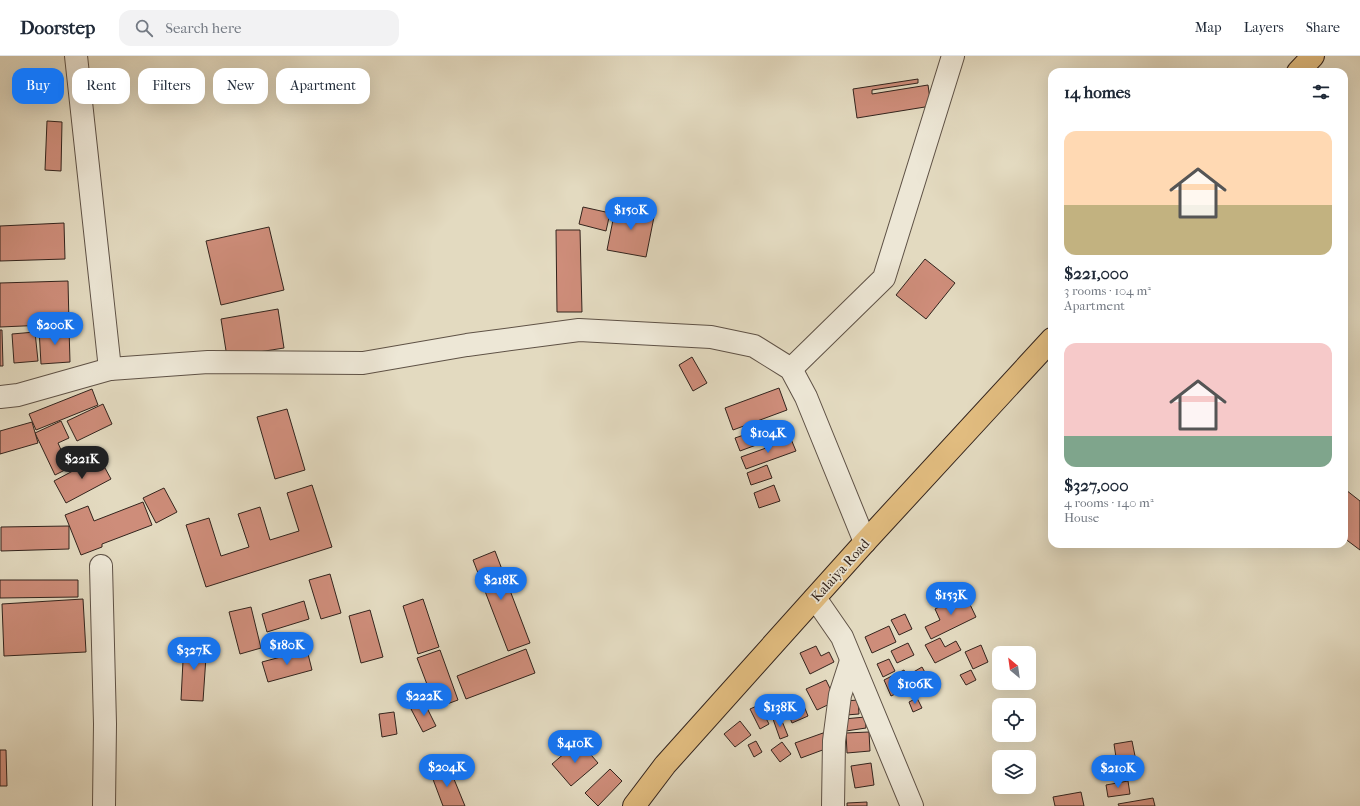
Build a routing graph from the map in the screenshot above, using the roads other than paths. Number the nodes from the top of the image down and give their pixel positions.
1 (76, 56) edge
2 (953, 56) edge
3 (1312, 56) edge
4 (1302, 68) edge
5 (1048, 343) edge
6 (110, 369) junction
7 (791, 369) junction
8 (0, 397) edge
9 (865, 542) junction
10 (101, 566) dead end
11 (815, 598) junction
12 (851, 660) junction
13 (104, 806) edge
14 (634, 806) edge
15 (834, 806) edge
16 (912, 806) edge

1 - 6 street
2 - 7 street
3 - 4 main road
5 - 9 main road, Kalaiya Road
6 - 7 street
6 - 8 street
7 - 9 street
9 - 11 main road, Kalaiya Road
10 - 13 street
11 - 12 street
11 - 14 main road, Kalaiya Road
12 - 15 street
12 - 16 street

